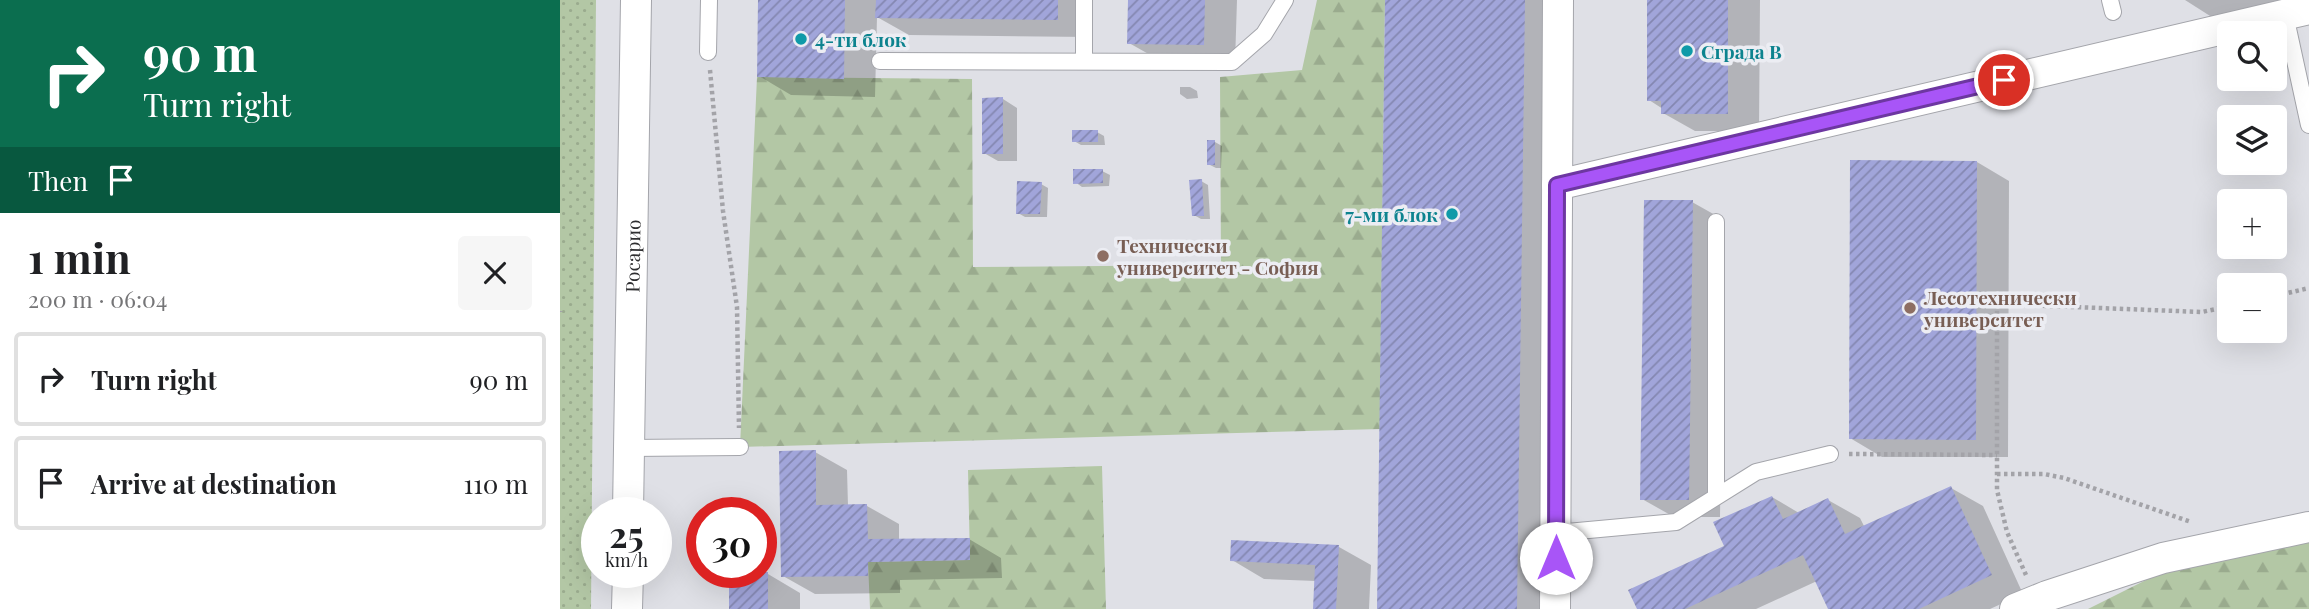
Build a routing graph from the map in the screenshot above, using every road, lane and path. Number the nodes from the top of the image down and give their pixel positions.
1 (636, 0) edge
2 (709, 0) edge
3 (1084, 0) edge
4 (1285, 0) edge
5 (1558, 0) edge
6 (2297, 12) edge
7 (708, 52) joint
8 (1084, 60) junction
9 (880, 61) dead end
10 (2309, 124) edge
11 (1557, 185) junction
12 (1716, 222) dead end
13 (2309, 288) edge
14 (2287, 293) edge
15 (2217, 309) edge
16 (629, 447) junction
17 (740, 447) joint
18 (1830, 454) joint
19 (1997, 455) junction
20 (1997, 474) junction
21 (628, 497) edge
22 (1716, 497) junction
23 (2193, 523) dead end
24 (2309, 527) edge
25 (1556, 533) junction
26 (628, 588) edge
27 (2026, 604) edge
28 (627, 609) edge
29 (1555, 609) edge

1 - 16 street, Росарио
2 - 7 lane
3 - 8 lane
4 - 8 lane
5 - 11 street
6 - 10 lane
6 - 11 street
7 - 17 path
8 - 9 lane
11 - 25 street
12 - 22 lane
13 - 14 path
15 - 19 path
16 - 17 lane
16 - 21 street, Росарио
18 - 19 path
18 - 22 lane
19 - 20 path
20 - 23 path
20 - 27 path
22 - 25 lane
24 - 27 street
25 - 29 street
26 - 28 street

